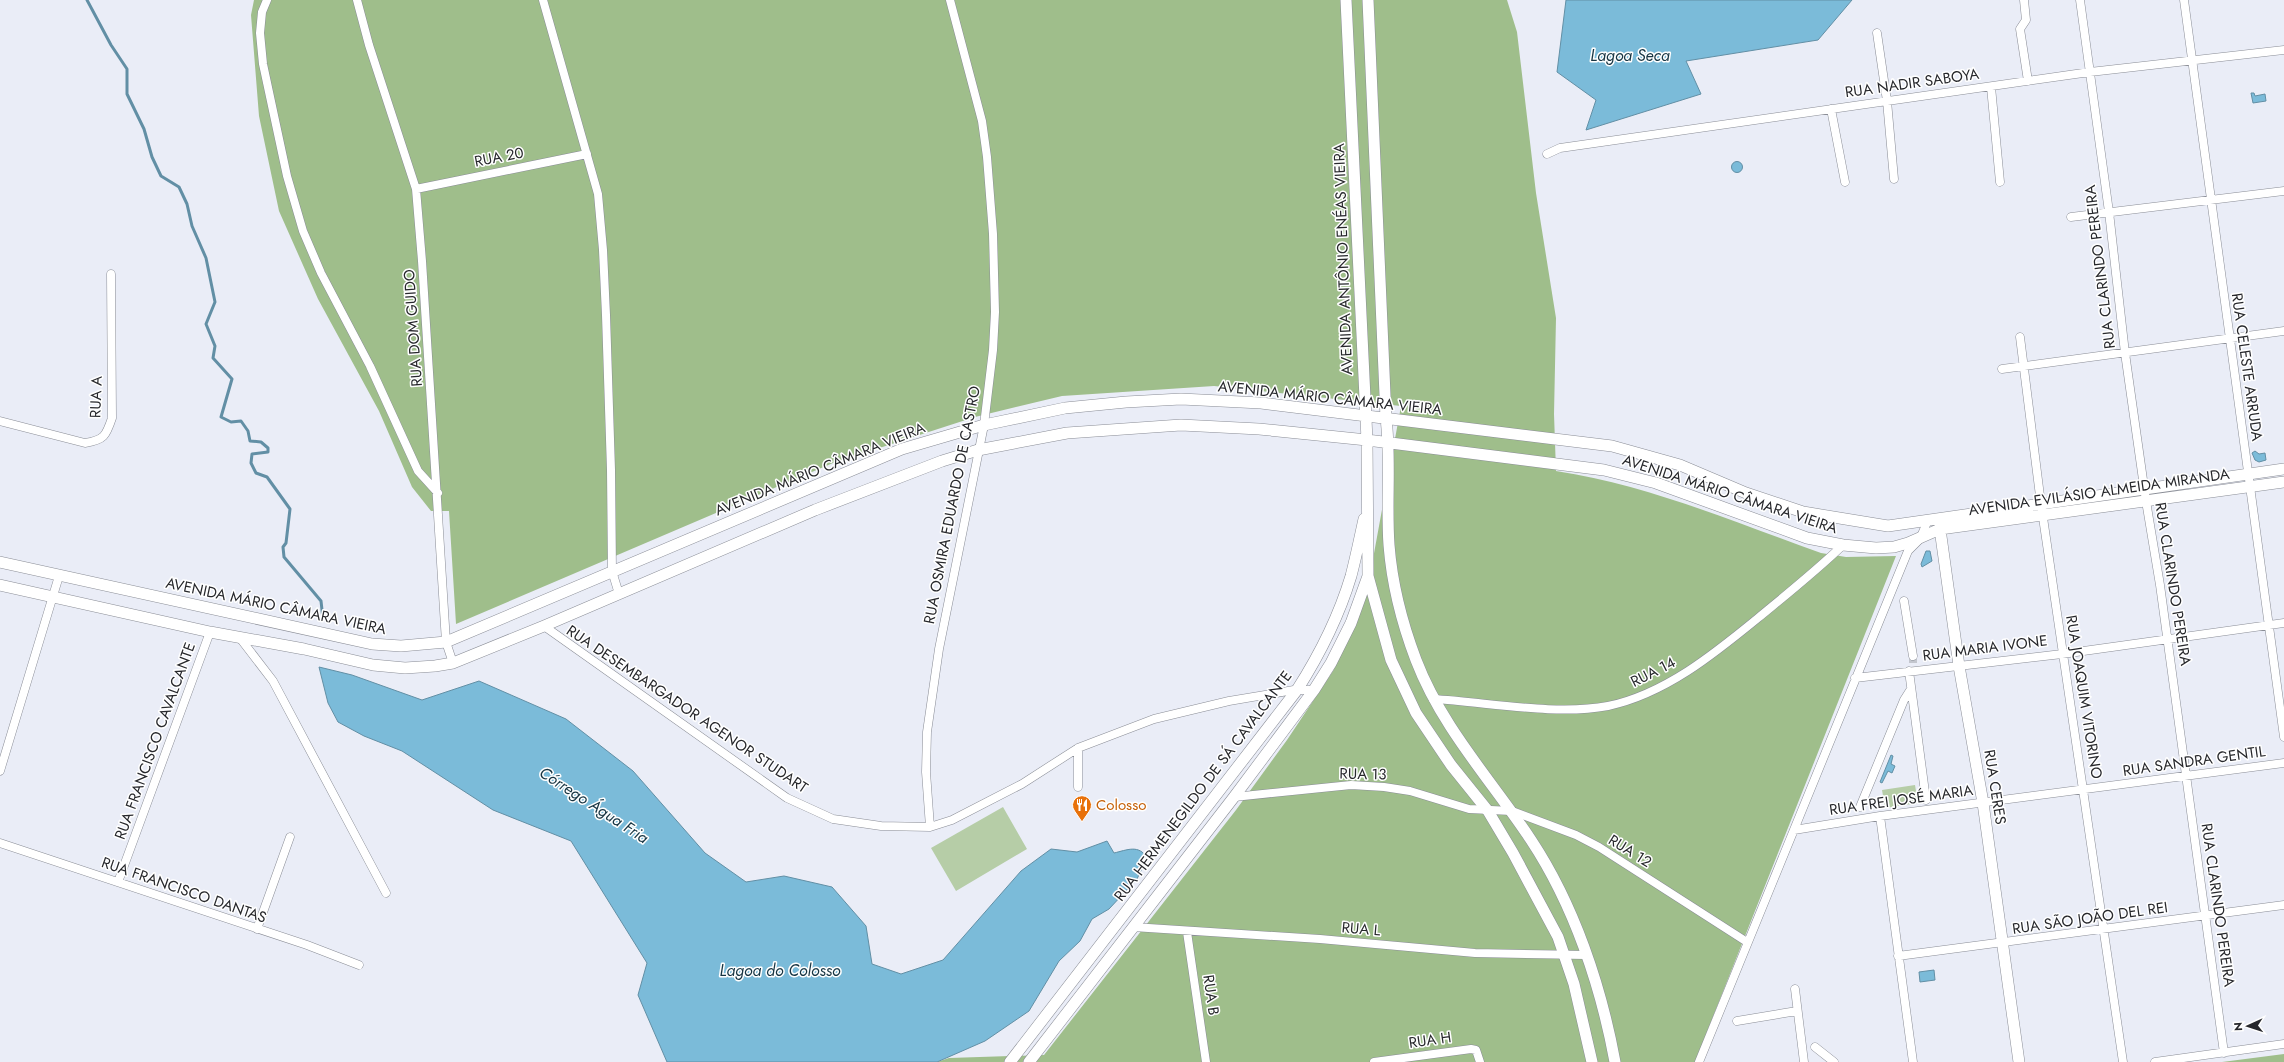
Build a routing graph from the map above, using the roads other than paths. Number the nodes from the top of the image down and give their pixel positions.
1 (267, 0) edge
2 (357, 0) edge
3 (543, 0) edge
4 (950, 0) edge
5 (1346, 0) edge
6 (1368, 0) edge
7 (2024, 0) edge
8 (2080, 0) edge
9 (2184, 0) edge
10 (1877, 34) dead end
11 (2284, 50) edge
12 (2192, 59) junction
13 (2090, 72) junction
14 (2028, 81) junction
15 (1991, 86) junction
16 (1888, 101) junction
17 (1831, 109) junction
18 (587, 154) junction
19 (1546, 154) dead end
20 (1894, 179) dead end
21 (1845, 182) dead end
22 (2000, 182) dead end
23 (416, 189) junction
24 (2284, 191) edge
25 (2211, 199) junction
26 (2109, 212) junction
27 (2071, 217) dead end
28 (111, 274) dead end
29 (2284, 331) edge
30 (2020, 337) dead end
31 (2228, 339) junction
32 (2124, 353) junction
33 (2023, 367) junction
34 (2002, 370) dead end
35 (1364, 416) junction
36 (1386, 418) junction
37 (0, 421) edge
38 (984, 425) junction
39 (1367, 440) junction
40 (1389, 443) junction
41 (978, 450) junction
42 (2284, 469) edge
43 (2247, 474) junction
44 (2284, 482) edge
45 (2249, 487) junction
46 (2144, 490) junction
47 (438, 493) junction
48 (1368, 500) junction
49 (2146, 501) junction
50 (2042, 509) junction
51 (1942, 518) junction
52 (1928, 520) junction
53 (1940, 529) junction
54 (1920, 539) junction
55 (1843, 545) junction
56 (0, 562) edge
57 (612, 571) junction
58 (59, 576) junction
59 (1368, 576) junction
60 (0, 585) edge
61 (619, 594) junction
62 (53, 598) junction
63 (1904, 601) dead end
64 (2284, 623) edge
65 (544, 626) junction
66 (2268, 626) junction
67 (210, 632) junction
68 (240, 638) junction
69 (2167, 638) junction
70 (446, 642) junction
71 (2062, 654) junction
72 (453, 663) junction
73 (1912, 665) junction
74 (1959, 666) junction
75 (1855, 678) junction
76 (1912, 689) junction
77 (1297, 690) junction
78 (1314, 690) junction
79 (1433, 699) junction
80 (2284, 737) edge
81 (1078, 748) junction
82 (2284, 763) edge
83 (0, 771) edge
84 (2186, 775) junction
85 (1078, 788) dead end
86 (2084, 791) junction
87 (1234, 797) junction
88 (1926, 800) dead end
89 (1983, 803) junction
90 (1860, 807) dead end
91 (1488, 811) junction
92 (1512, 811) junction
93 (1880, 816) junction
94 (930, 827) junction
95 (1794, 830) junction
96 (290, 837) dead end
97 (0, 843) edge
98 (118, 882) junction
99 (386, 893) dead end
100 (2284, 905) edge
101 (2206, 916) junction
102 (1133, 927) junction
103 (257, 929) junction
104 (2104, 929) junction
105 (1187, 932) junction
106 (1747, 942) junction
107 (2002, 944) junction
108 (1565, 955) junction
109 (1586, 955) junction
110 (1898, 956) junction
111 (359, 965) dead end
112 (1795, 989) dead end
113 (1798, 1010) junction
114 (1738, 1021) dead end
115 (2284, 1044) edge
116 (1815, 1047) dead end
117 (2224, 1052) junction
118 (1010, 1062) edge
119 (1029, 1062) edge
120 (1206, 1062) edge
121 (1374, 1062) edge
122 (1480, 1062) edge
123 (1592, 1062) edge
124 (1616, 1062) edge
125 (1699, 1062) edge
126 (1804, 1062) edge
127 (1834, 1062) edge
128 (1912, 1062) edge
129 (2019, 1062) edge
130 (2123, 1062) edge
131 (2155, 1062) edge

1 - 47 street
2 - 23 street, RUA DOM GUIDO
3 - 18 street
4 - 38 street, RUA OSMIRA EDUARDO DE CASTRO
5 - 35 street, AVENIDA ANTÔNIO ENÉAS VIEIRA
6 - 36 street
7 - 14 street
8 - 13 street, RUA CLARINDO PEREIRA
9 - 12 street, RUA CELESTE ARRUDA
10 - 16 street
11 - 12 street, RUA NADIR SABOYA
12 - 13 street, RUA NADIR SABOYA
12 - 25 street, RUA CELESTE ARRUDA
13 - 14 street, RUA NADIR SABOYA
13 - 26 street, RUA CLARINDO PEREIRA
14 - 15 street, RUA NADIR SABOYA
15 - 16 street, RUA NADIR SABOYA
15 - 22 street
16 - 17 street, RUA NADIR SABOYA
16 - 20 street
17 - 19 street, RUA NADIR SABOYA
17 - 21 street
18 - 23 street, RUA 20
18 - 57 street
23 - 47 street, RUA DOM GUIDO
24 - 25 street
25 - 26 street
25 - 31 street, RUA CELESTE ARRUDA
26 - 27 street
26 - 32 street, RUA CLARINDO PEREIRA
28 - 37 street, RUA A
29 - 31 street
30 - 33 street, RUA JOAQUIM VITORINO
31 - 32 street
31 - 43 street, RUA CELESTE ARRUDA
32 - 33 street
32 - 46 street, RUA CLARINDO PEREIRA
33 - 34 street
33 - 50 street, RUA JOAQUIM VITORINO
35 - 36 street, AVENIDA MÁRIO CÂMARA VIEIRA
35 - 38 street, AVENIDA MÁRIO CÂMARA VIEIRA
35 - 39 street, AVENIDA ANTÔNIO ENÉAS VIEIRA
36 - 40 street
36 - 52 street, AVENIDA MÁRIO CÂMARA VIEIRA
38 - 41 street, RUA OSMIRA EDUARDO DE CASTRO
38 - 57 street, AVENIDA MÁRIO CÂMARA VIEIRA
39 - 40 street, AVENIDA MÁRIO CÂMARA VIEIRA
39 - 41 street, AVENIDA MÁRIO CÂMARA VIEIRA
39 - 48 street, AVENIDA ANTÔNIO ENÉAS VIEIRA
40 - 55 street, AVENIDA MÁRIO CÂMARA VIEIRA
40 - 79 street
41 - 61 street, AVENIDA MÁRIO CÂMARA VIEIRA
41 - 94 street, RUA OSMIRA EDUARDO DE CASTRO
42 - 43 street, AVENIDA EVILÁSIO ALMEIDA MIRANDA
43 - 45 street, RUA CELESTE ARRUDA
43 - 46 street, AVENIDA EVILÁSIO ALMEIDA MIRANDA
44 - 45 street, AVENIDA EVILÁSIO ALMEIDA MIRANDA
45 - 49 street, AVENIDA EVILÁSIO ALMEIDA MIRANDA
45 - 66 street, RUA CELESTE ARRUDA
46 - 49 street, RUA CLARINDO PEREIRA
46 - 50 street, AVENIDA EVILÁSIO ALMEIDA MIRANDA
47 - 70 street, RUA DOM GUIDO
48 - 59 street, AVENIDA ANTÔNIO ENÉAS VIEIRA
48 - 77 street, RUA HERMENEGILDO DE SÁ CAVALCANTE
49 - 50 street, AVENIDA EVILÁSIO ALMEIDA MIRANDA
49 - 69 street, RUA CLARINDO PEREIRA
50 - 51 street, AVENIDA EVILÁSIO ALMEIDA MIRANDA
50 - 53 street, AVENIDA EVILÁSIO ALMEIDA MIRANDA
50 - 71 street, RUA JOAQUIM VITORINO
51 - 52 street, AVENIDA EVILÁSIO ALMEIDA MIRANDA
51 - 53 street, RUA CERES
52 - 54 street
53 - 54 street, AVENIDA EVILÁSIO ALMEIDA MIRANDA
53 - 74 street, RUA CERES
54 - 55 street, AVENIDA MÁRIO CÂMARA VIEIRA
54 - 75 street
55 - 79 street, RUA 14
56 - 58 street, AVENIDA MÁRIO CÂMARA VIEIRA
57 - 61 street
57 - 70 street, AVENIDA MÁRIO CÂMARA VIEIRA
58 - 62 street
58 - 70 street, AVENIDA MÁRIO CÂMARA VIEIRA
59 - 78 street, RUA HERMENEGILDO DE SÁ CAVALCANTE
59 - 91 street, AVENIDA ANTÔNIO ENÉAS VIEIRA
60 - 62 street, AVENIDA MÁRIO CÂMARA VIEIRA
61 - 65 street, AVENIDA MÁRIO CÂMARA VIEIRA
62 - 67 street, AVENIDA MÁRIO CÂMARA VIEIRA
62 - 83 street
63 - 73 street
64 - 66 street, RUA MARIA IVONE
65 - 72 street, AVENIDA MÁRIO CÂMARA VIEIRA
65 - 94 street, RUA DESEMBARGADOR AGENOR STUDART
66 - 69 street, RUA MARIA IVONE
66 - 80 street, RUA CELESTE ARRUDA
67 - 68 street, AVENIDA MÁRIO CÂMARA VIEIRA
67 - 98 street, RUA FRANCISCO CAVALCANTE
68 - 72 street, AVENIDA MÁRIO CÂMARA VIEIRA
68 - 99 street
69 - 71 street, RUA MARIA IVONE
69 - 84 street, RUA CLARINDO PEREIRA
70 - 72 street, RUA DOM GUIDO
71 - 74 street, RUA MARIA IVONE
71 - 86 street, RUA JOAQUIM VITORINO
73 - 74 street, RUA MARIA IVONE
73 - 75 street, RUA MARIA IVONE
73 - 76 street
74 - 89 street, RUA CERES
75 - 95 street
76 - 88 street
76 - 90 street
77 - 78 street, RUA DESEMBARGADOR AGENOR STUDART
77 - 81 street, RUA DESEMBARGADOR AGENOR STUDART
77 - 118 street, RUA HERMENEGILDO DE SÁ CAVALCANTE
78 - 87 street, RUA HERMENEGILDO DE SÁ CAVALCANTE
79 - 92 street
81 - 85 street
81 - 94 street, RUA DESEMBARGADOR AGENOR STUDART
82 - 84 street, RUA SANDRA GENTIL
84 - 86 street, RUA SANDRA GENTIL
84 - 101 street, RUA CLARINDO PEREIRA
86 - 89 street, RUA FREI JOSÉ MARIA
86 - 104 street, RUA JOAQUIM VITORINO
87 - 91 street, RUA 13
87 - 102 street, RUA HERMENEGILDO DE SÁ CAVALCANTE
89 - 93 street, RUA FREI JOSÉ MARIA
89 - 107 street, RUA CERES
91 - 92 street, RUA 12
91 - 108 street, AVENIDA ANTÔNIO ENÉAS VIEIRA
92 - 106 street, RUA 12
92 - 109 street
93 - 95 street, RUA FREI JOSÉ MARIA
93 - 110 street
95 - 106 street
96 - 103 street
97 - 98 street, RUA FRANCISCO DANTAS
98 - 103 street, RUA FRANCISCO DANTAS
100 - 101 street, RUA SÃO JOÃO DEL REI
101 - 104 street, RUA SÃO JOÃO DEL REI
101 - 117 street, RUA CLARINDO PEREIRA
102 - 105 street, RUA L
102 - 119 street, RUA HERMENEGILDO DE SÁ CAVALCANTE
103 - 111 street, RUA FRANCISCO DANTAS
104 - 107 street, RUA SÃO JOÃO DEL REI
104 - 130 street, RUA JOAQUIM VITORINO
105 - 108 street, RUA L
105 - 120 street, RUA B
106 - 125 street
107 - 110 street, RUA SÃO JOÃO DEL REI
107 - 129 street, RUA CERES
108 - 109 street, RUA L
108 - 123 street, AVENIDA ANTÔNIO ENÉAS VIEIRA
109 - 124 street
110 - 128 street
112 - 113 street
113 - 114 street
113 - 126 street
115 - 117 street
116 - 127 street
117 - 131 street
121 - 122 street, RUA H

